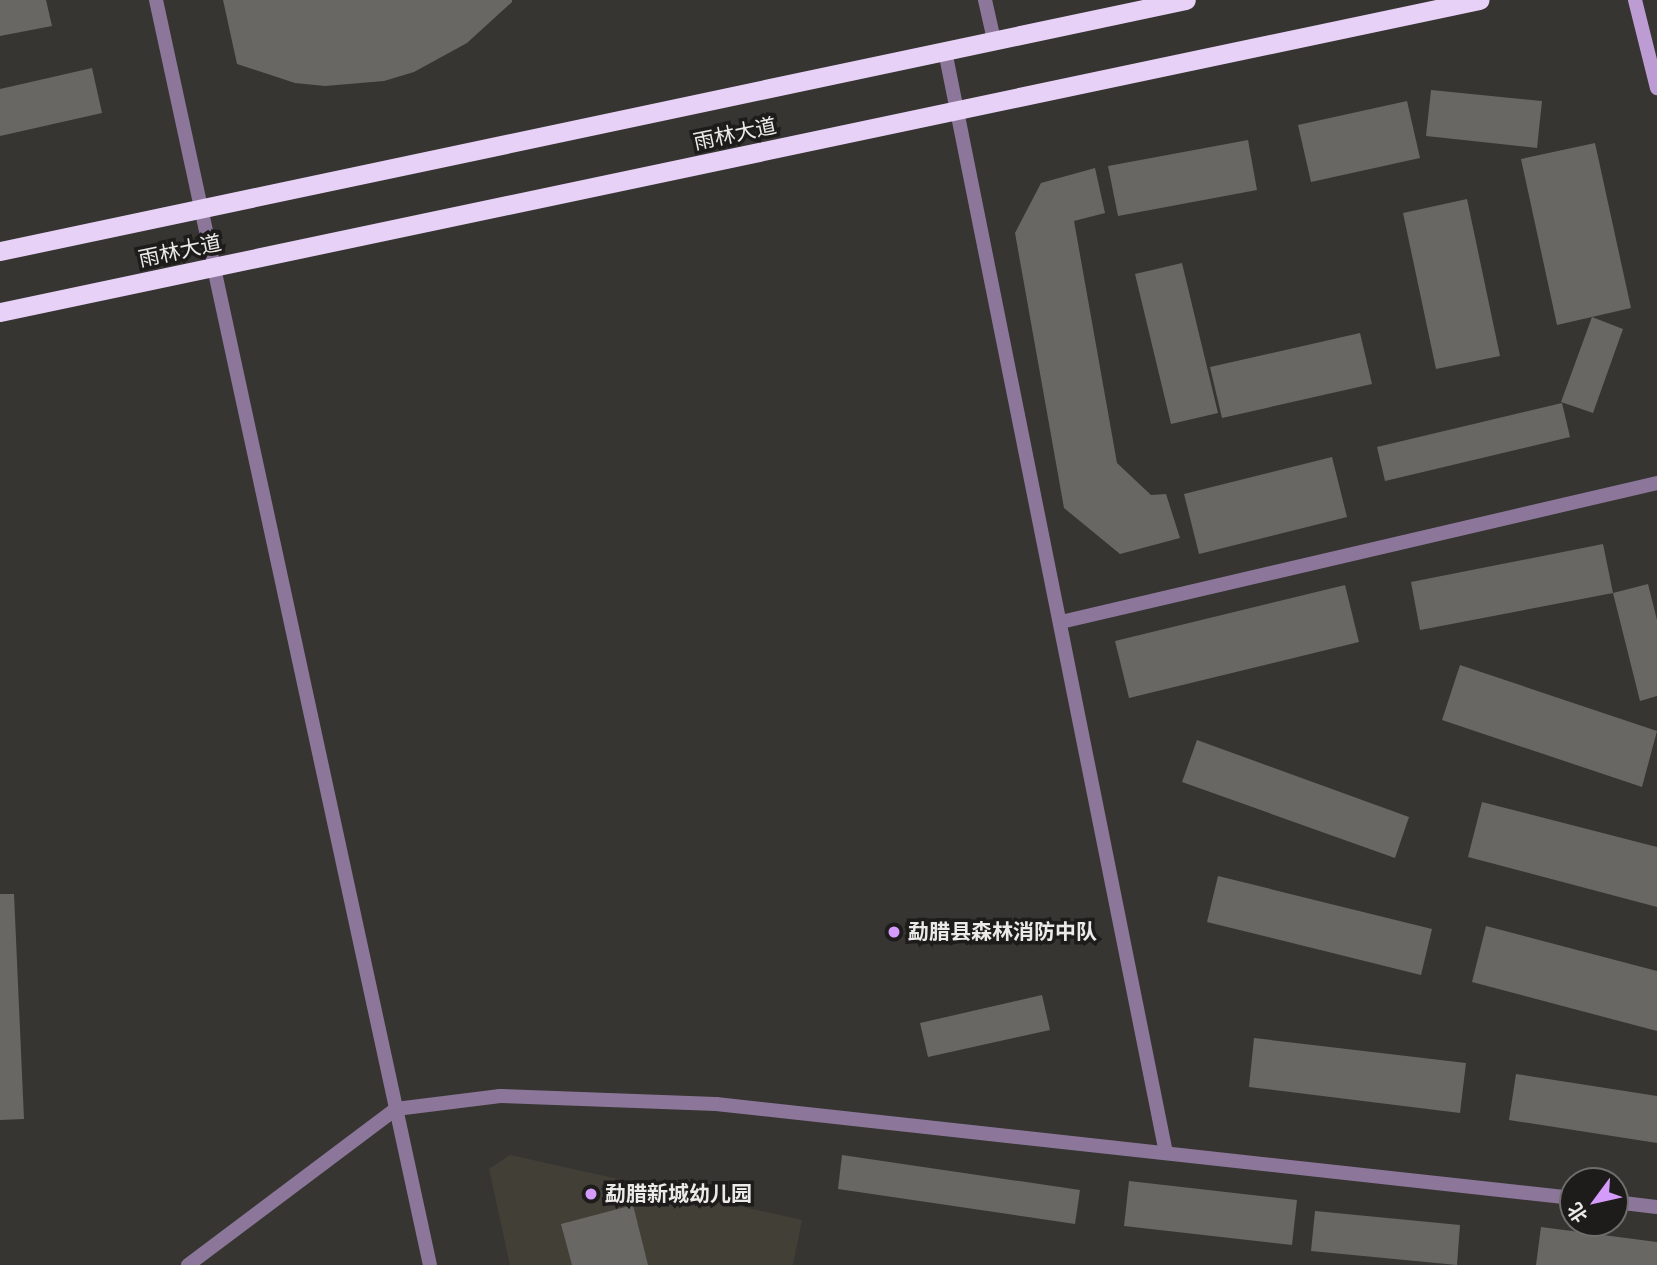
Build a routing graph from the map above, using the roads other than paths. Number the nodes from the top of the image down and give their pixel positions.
1 (156, 0) edge
2 (985, 0) edge
3 (1186, 0) edge
4 (1479, 0) edge
5 (1635, 0) edge
6 (994, 40) junction
7 (945, 51) junction
8 (1657, 88) edge
9 (959, 110) junction
10 (201, 208) junction
11 (0, 251) edge
12 (214, 267) junction
13 (0, 312) edge
14 (1657, 483) edge
15 (1061, 622) junction
16 (396, 1108) junction
17 (1166, 1153) junction
18 (1559, 1196) edge
19 (1629, 1204) edge
20 (1657, 1207) edge
21 (188, 1265) edge
22 (430, 1265) edge

1 - 10 street
2 - 6 street
3 - 6 highway, 雨林大道
4 - 9 highway, 雨林大道
5 - 8 main road
6 - 7 highway, 雨林大道
7 - 9 street
7 - 10 highway, 雨林大道
9 - 12 highway, 雨林大道
9 - 15 street
10 - 11 highway, 雨林大道
10 - 12 street
12 - 13 highway, 雨林大道
12 - 16 street
14 - 15 street
15 - 17 street
16 - 17 street
16 - 21 street
16 - 22 street
17 - 18 street
19 - 20 street

